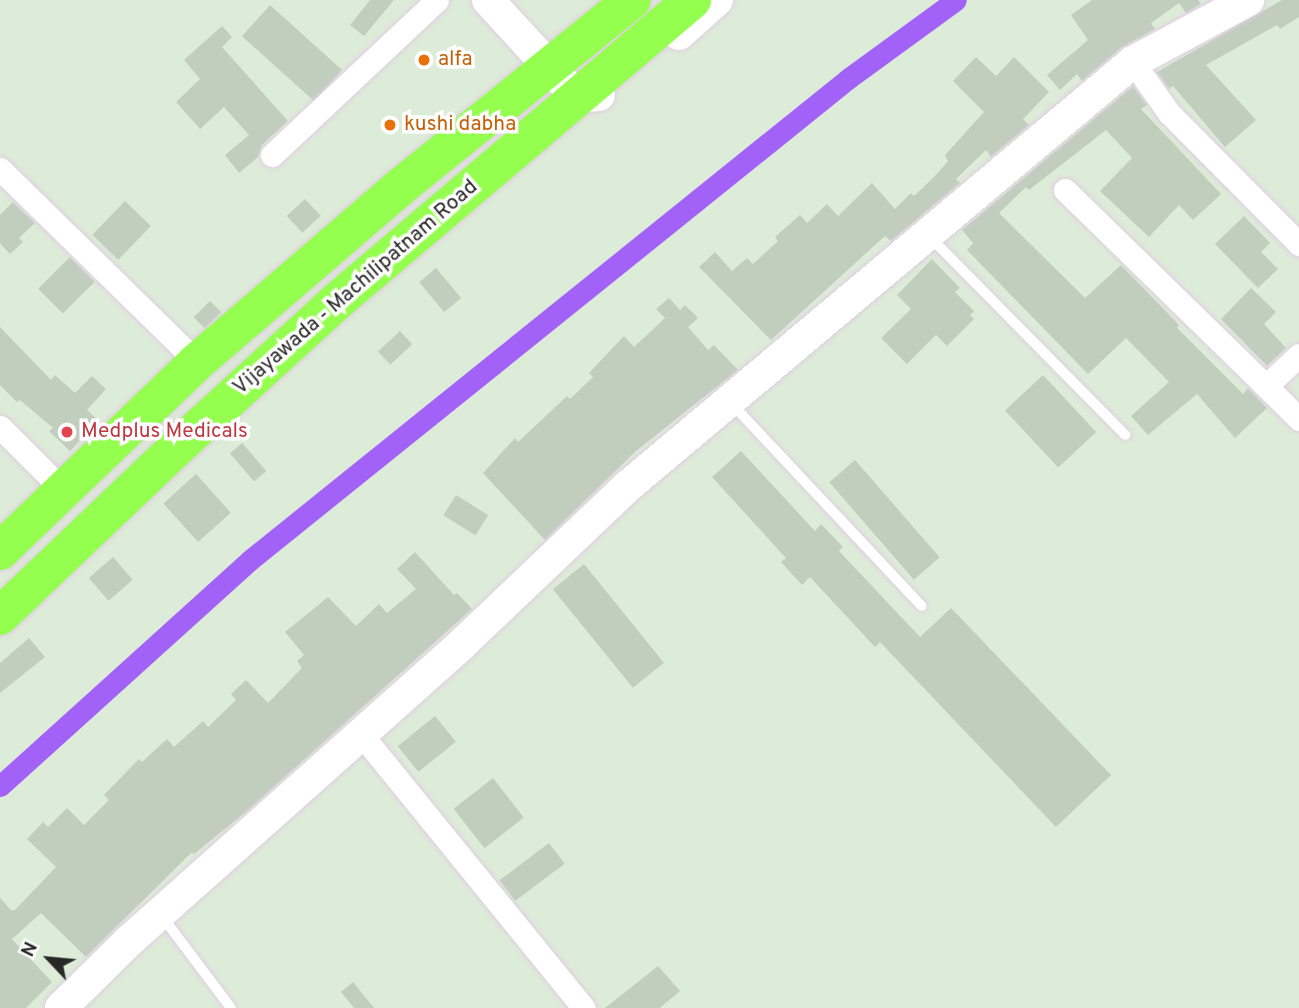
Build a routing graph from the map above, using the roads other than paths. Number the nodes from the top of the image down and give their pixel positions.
1 (437, 0) edge
2 (488, 0) edge
3 (632, 0) edge
4 (692, 0) edge
5 (717, 0) edge
6 (1248, 0) edge
7 (1133, 62) junction
8 (551, 68) junction
9 (577, 97) junction
10 (272, 155) dead end
11 (0, 169) edge
12 (398, 188) junction
13 (1065, 190) dead end
14 (424, 227) junction
15 (927, 234) junction
16 (1299, 244) edge
17 (1299, 355) edge
18 (197, 362) junction
19 (1266, 386) junction
20 (729, 401) junction
21 (1299, 419) edge
22 (0, 427) edge
23 (1125, 435) dead end
24 (62, 489) junction
25 (0, 551) edge
26 (922, 606) dead end
27 (0, 616) edge
28 (361, 734) junction
29 (160, 913) junction
30 (61, 1008) edge
31 (231, 1008) edge
32 (583, 1008) edge

1 - 10 street
2 - 8 street
3 - 8 highway
4 - 9 highway, Vijayawada - Machilipatnam Road
5 - 9 street
6 - 7 street
7 - 15 street
7 - 16 street
8 - 9 street
8 - 12 highway
9 - 14 highway, Vijayawada - Machilipatnam Road
11 - 18 street
12 - 14 highway
12 - 18 highway
13 - 19 street
14 - 27 highway, Vijayawada - Machilipatnam Road
15 - 20 street
15 - 23 lane
17 - 19 street
18 - 24 highway
19 - 21 street
20 - 26 lane
20 - 28 street
22 - 24 street
24 - 25 highway
28 - 29 street
28 - 32 street
29 - 30 street
29 - 31 lane

